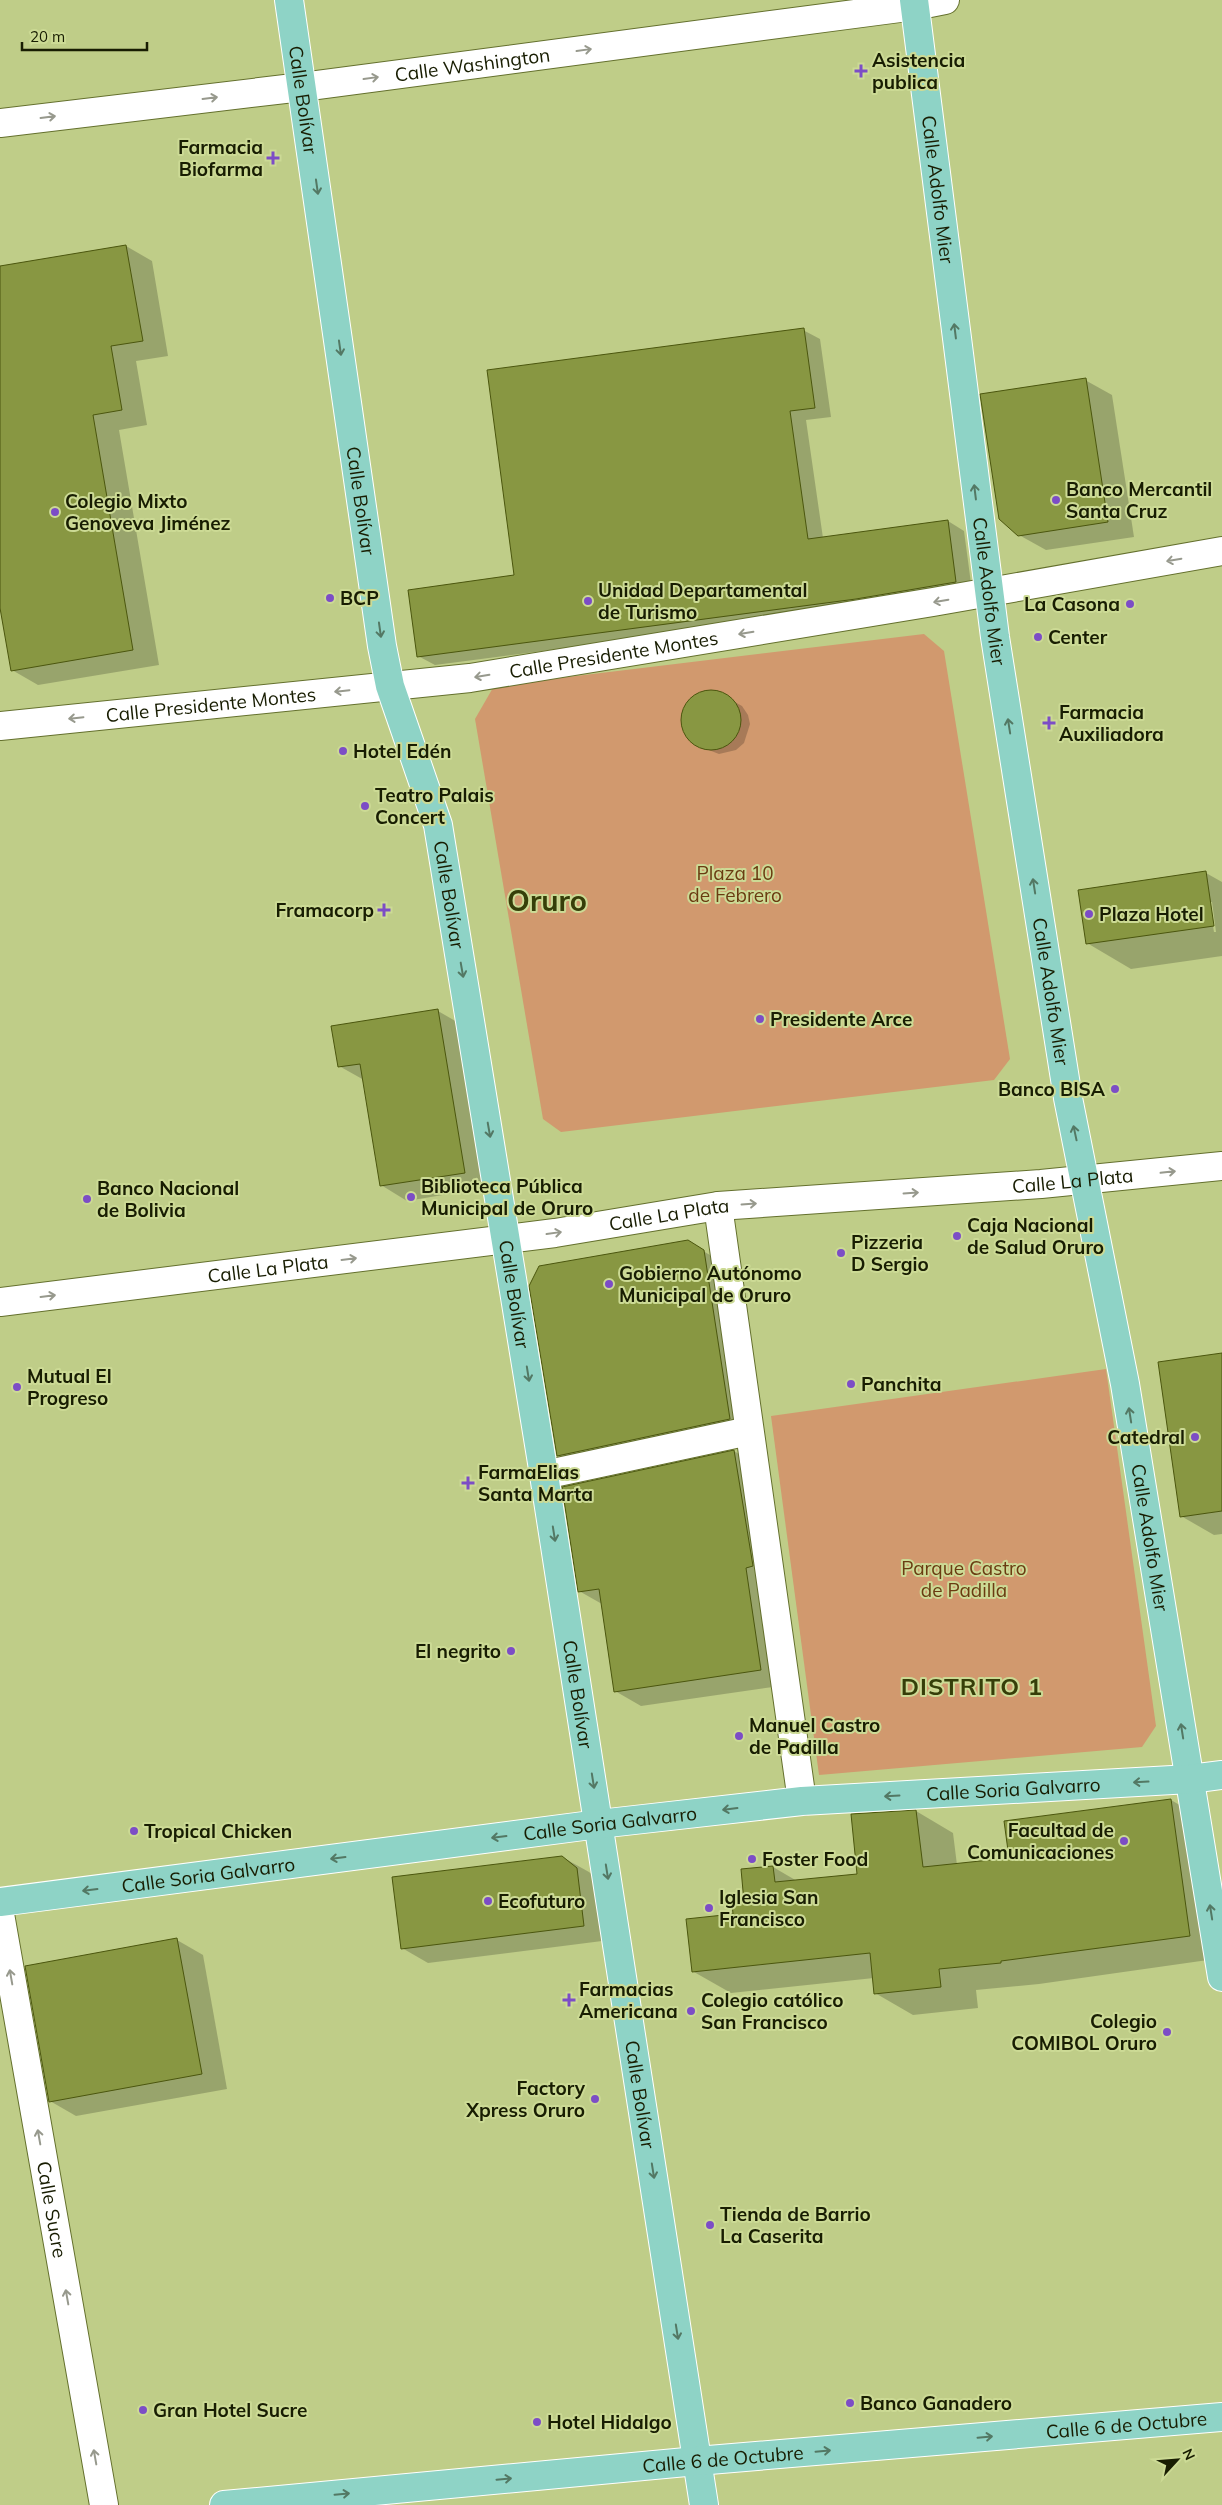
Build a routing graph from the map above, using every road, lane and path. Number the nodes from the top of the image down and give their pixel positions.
1 (289, 0) edge
2 (945, 0) edge
3 (914, 3) edge
4 (302, 87) junction
5 (0, 123) edge
6 (1222, 551) edge
7 (989, 593) junction
8 (390, 686) junction
9 (0, 726) edge
10 (1222, 1166) edge
11 (1085, 1181) junction
12 (718, 1206) junction
13 (506, 1240) junction
14 (0, 1302) edge
15 (749, 1431) junction
16 (544, 1475) junction
17 (1222, 1775) edge
18 (1190, 1779) junction
19 (802, 1801) junction
20 (599, 1824) junction
21 (0, 1902) edge
22 (0, 1914) edge
23 (1222, 1977) edge
24 (1222, 2417) edge
25 (697, 2461) junction
26 (104, 2505) edge
27 (224, 2505) edge
28 (704, 2505) edge

1 - 4 main road, Calle Bolívar
2 - 3 street, Calle Washington
4 -> 3 street, Calle Washington
7 -> 3 main road, Calle Adolfo Mier
5 -> 4 street, Calle Washington
4 -> 8 main road, Calle Bolívar
6 -> 7 street, Calle Presidente Montes
7 -> 8 street, Calle Presidente Montes
11 -> 7 main road, Calle Adolfo Mier
8 -> 9 street, Calle Presidente Montes
8 -> 13 main road, Calle Bolívar
11 -> 10 street, Calle La Plata
12 -> 11 street, Calle La Plata
18 -> 11 main road, Calle Adolfo Mier
13 -> 12 street, Calle La Plata
12 - 15 street
14 -> 13 street, Calle La Plata
13 -> 16 main road, Calle Bolívar
15 - 16 street
15 - 19 street
16 -> 20 main road, Calle Bolívar
17 - 18 main road, Calle Soria Galvarro
18 -> 19 main road, Calle Soria Galvarro
23 -> 18 main road, Calle Adolfo Mier
19 -> 20 main road, Calle Soria Galvarro
20 -> 21 main road, Calle Soria Galvarro
20 -> 25 main road, Calle Bolívar
26 -> 22 street, Calle Sucre
25 -> 24 main road, Calle 6 de Octubre
27 -> 25 main road, Calle 6 de Octubre
25 - 28 main road, Calle Bolívar

